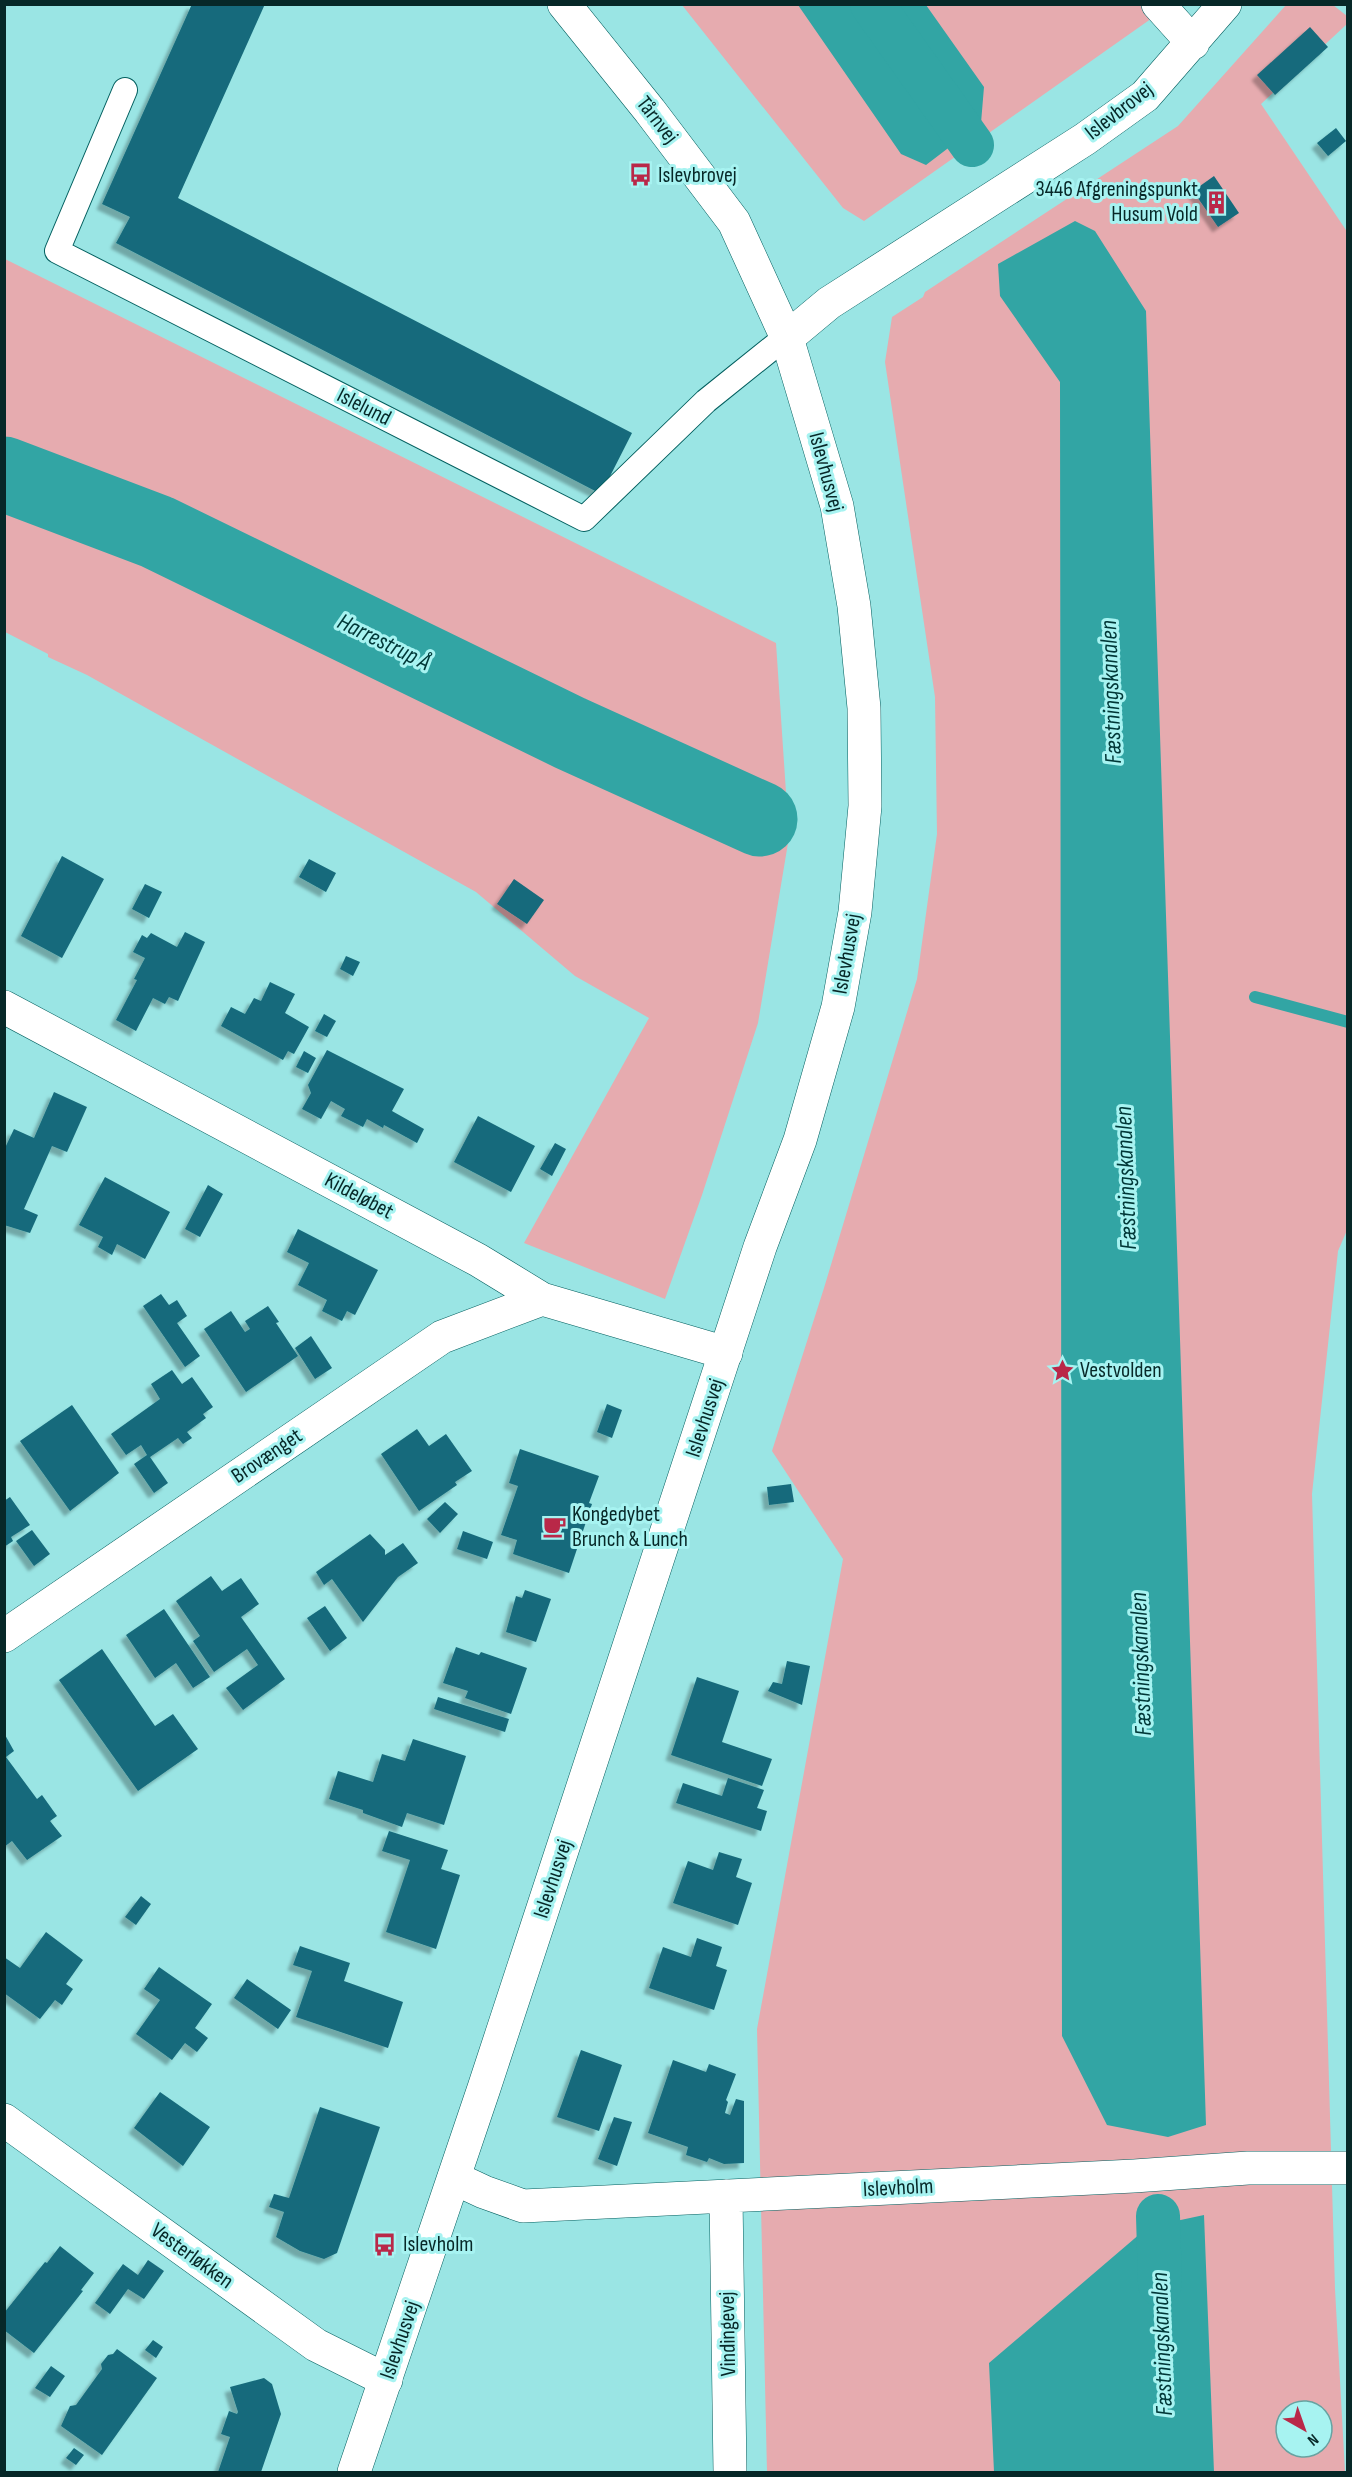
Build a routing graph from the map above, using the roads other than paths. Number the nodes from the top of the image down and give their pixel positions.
1 (564, 4) edge
2 (1158, 4) edge
3 (1225, 4) edge
4 (1193, 43) junction
5 (125, 90) dead end
6 (787, 338) junction
7 (4, 1007) edge
8 (543, 1299) junction
9 (726, 1353) junction
10 (4, 1636) edge
11 (4, 2120) edge
12 (1347, 2168) edge
13 (454, 2178) junction
14 (726, 2196) junction
15 (386, 2380) junction
16 (354, 2472) edge
17 (729, 2472) edge

1 - 6 street, Tårnvej
2 - 4 street
3 - 4 street, Islevbrovej
4 - 6 street, Islevbrovej
5 - 6 lane, Islelund
6 - 9 street, Islevhusvej
7 - 8 street, Kildeløbet
8 - 9 street, Kildeløbet
8 - 10 street, Brovænget
9 - 13 street, Islevhusvej
11 - 15 street, Vesterløkken
12 - 14 street, Islevholm
13 - 14 street, Islevholm
13 - 15 street, Islevhusvej
14 - 17 street, Vindingevej
15 - 16 street, Islevhusvej

